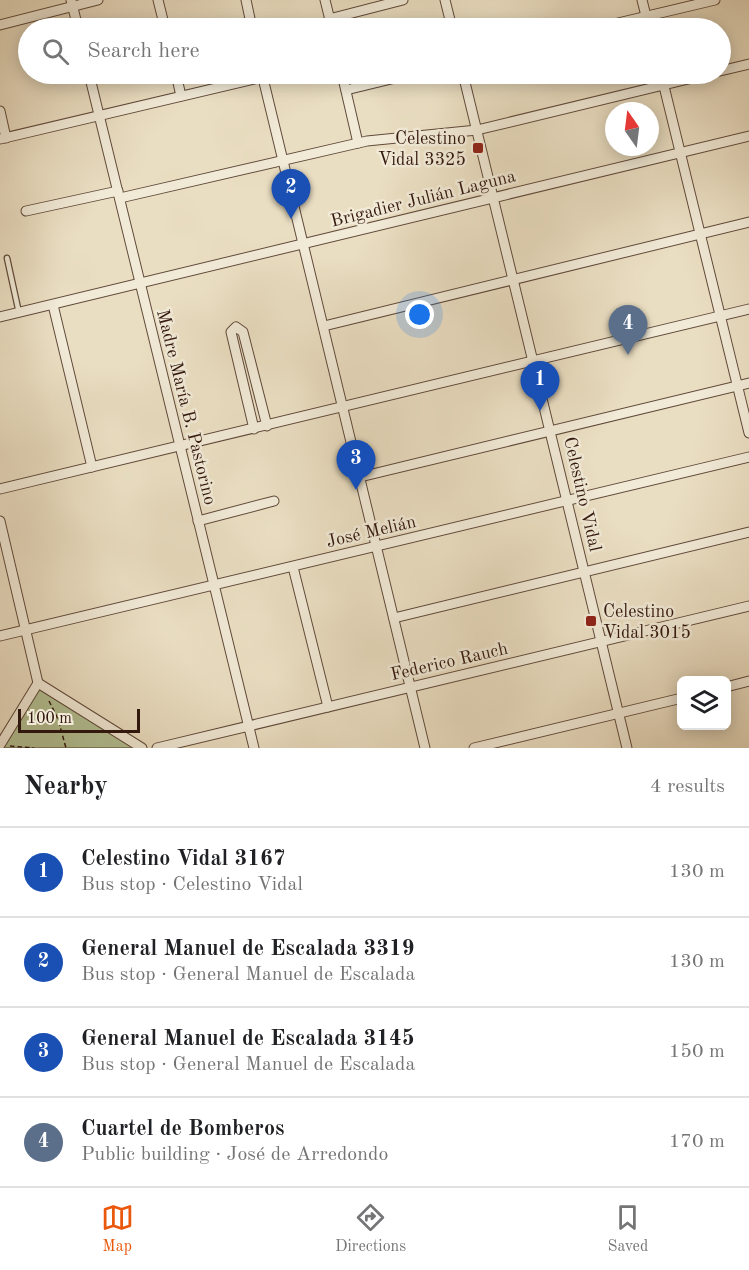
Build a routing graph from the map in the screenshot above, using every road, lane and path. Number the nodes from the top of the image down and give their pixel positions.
1 (98, 0) edge
2 (158, 0) edge
3 (246, 0) edge
4 (325, 0) edge
5 (403, 0) edge
6 (445, 0) edge
7 (642, 0) edge
8 (715, 0) edge
9 (72, 3) edge
10 (646, 17) junction
11 (23, 18) edge
12 (76, 18) edge
13 (162, 18) edge
14 (250, 18) edge
15 (330, 18) edge
16 (349, 18) edge
17 (450, 18) edge
18 (642, 18) edge
19 (18, 20) edge
20 (0, 25) edge
21 (749, 64) edge
22 (731, 68) edge
23 (91, 84) edge
24 (178, 84) edge
25 (228, 84) edge
26 (265, 84) edge
27 (344, 84) edge
28 (371, 84) edge
29 (466, 84) edge
30 (663, 84) joint
31 (346, 90) junction
32 (181, 96) junction
33 (0, 111) edge
34 (99, 116) junction
35 (477, 130) junction
36 (749, 136) edge
37 (3, 139) edge
38 (358, 143) junction
39 (680, 152) junction
40 (284, 161) junction
41 (119, 194) junction
42 (494, 197) junction
43 (26, 211) dead end
44 (749, 222) edge
45 (700, 234) junction
46 (305, 243) junction
47 (7, 258) dead end
48 (514, 280) junction
49 (140, 283) junction
50 (53, 305) junction
51 (749, 309) edge
52 (19, 313) junction
53 (720, 316) junction
54 (0, 317) edge
55 (324, 326) junction
56 (534, 361) junction
57 (749, 383) edge
58 (737, 386) junction
59 (343, 406) junction
60 (267, 426) junction
61 (254, 429) junction
62 (550, 431) junction
63 (749, 433) edge
64 (180, 447) junction
65 (749, 457) edge
66 (92, 467) junction
67 (360, 477) junction
68 (0, 489) edge
69 (274, 501) dead end
70 (567, 501) junction
71 (0, 521) edge
72 (198, 521) junction
73 (749, 532) edge
74 (377, 547) junction
75 (293, 567) junction
76 (584, 572) junction
77 (213, 585) junction
78 (749, 606) edge
79 (394, 618) junction
80 (26, 630) junction
81 (0, 636) edge
82 (601, 642) junction
83 (749, 681) edge
84 (38, 683) junction
85 (731, 686) edge
86 (411, 687) junction
87 (677, 699) edge
88 (328, 707) junction
89 (618, 714) junction
90 (248, 726) junction
91 (5, 746) edge
92 (34, 748) edge
93 (66, 748) edge
94 (142, 748) edge
95 (157, 748) edge
96 (254, 748) edge
97 (425, 748) edge
98 (474, 748) edge
99 (627, 748) edge

1 - 9 street
2 - 13 street
3 - 14 street
4 - 15 street
5 - 16 street
6 - 17 street
7 - 10 street
8 - 10 street
9 - 11 street
9 - 12 street
10 - 18 street
19 - 20 street
21 - 22 street
23 - 34 street, Madre María B. Pastorino
24 - 32 street
25 - 32 street
26 - 40 street
27 - 31 street
28 - 31 street
29 - 35 street, Celestino Vidal
30 - 35 street
30 - 39 street
31 - 38 street
32 - 34 street
33 - 37 street
34 - 37 street
34 - 41 street, Madre María B. Pastorino
35 - 38 street
35 - 42 street, Celestino Vidal
36 - 39 street, Brigadier Julián Laguna
38 - 40 street
39 - 42 street, Brigadier Julián Laguna
39 - 45 street
40 - 41 street
40 - 46 street
41 - 43 street
41 - 49 street, Madre María B. Pastorino
42 - 46 street, Brigadier Julián Laguna
42 - 48 street, Celestino Vidal
44 - 45 street
45 - 48 street
45 - 53 street
46 - 49 street, Brigadier Julián Laguna
46 - 55 street
47 - 52 lane
48 - 55 street
48 - 56 street, Celestino Vidal
49 - 50 street, Brigadier Julián Laguna
49 - 64 street, Madre María B. Pastorino
50 - 52 street, Brigadier Julián Laguna
50 - 66 street
51 - 53 street
52 - 54 street, Brigadier Julián Laguna
53 - 56 street
53 - 58 street
55 - 59 street
56 - 59 street
56 - 62 street, Celestino Vidal
57 - 58 street
58 - 62 street
58 - 63 street
59 - 60 street
59 - 67 street
60 - 61 street
60 - 61 street
61 - 64 street
62 - 67 street
62 - 70 street, Celestino Vidal
64 - 66 street
64 - 72 street, Madre María B. Pastorino
65 - 70 street, José Melián
66 - 68 street
67 - 74 street
69 - 72 street
70 - 74 street, José Melián
70 - 76 street, Celestino Vidal
71 - 80 street
72 - 77 street, Madre María B. Pastorino
73 - 76 street
74 - 75 street, José Melián
74 - 79 street
75 - 77 street, José Melián
75 - 88 street
76 - 79 street
76 - 82 street, Celestino Vidal
77 - 80 street, José Melián
77 - 90 street, Madre María B. Pastorino
78 - 82 street, Federico Rauch
79 - 86 street
80 - 81 street, José Melián
80 - 84 street
82 - 86 street, Federico Rauch
82 - 89 street, Celestino Vidal
83 - 85 street
84 - 91 street
84 - 93 path
84 - 94 street
86 - 88 street, Federico Rauch
86 - 97 street
87 - 89 street
88 - 90 street, Federico Rauch
89 - 98 street
89 - 99 street, Celestino Vidal
90 - 95 street, Federico Rauch
90 - 96 street, Madre María B. Pastorino
91 - 92 path

